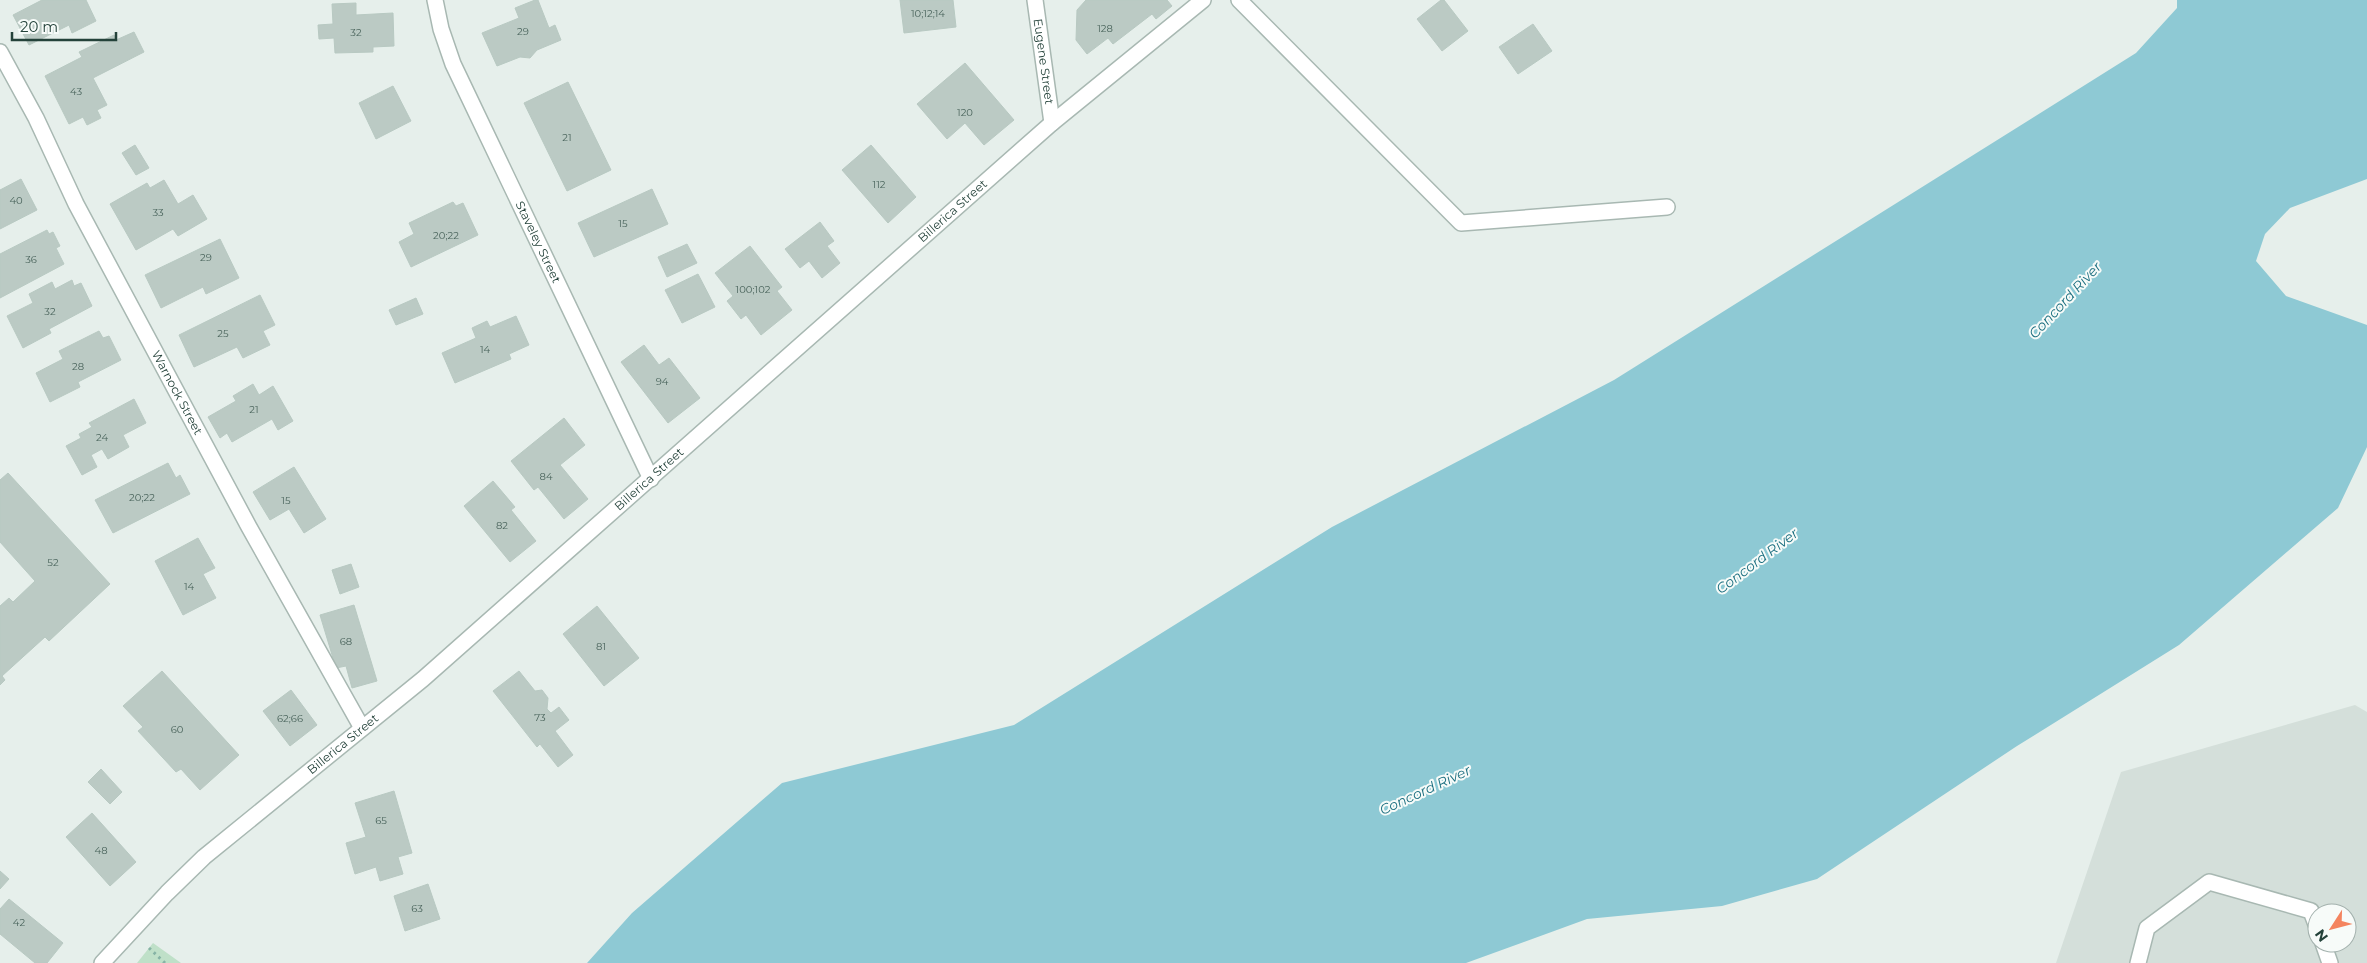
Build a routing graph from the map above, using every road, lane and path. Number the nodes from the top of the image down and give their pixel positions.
1 (435, 0) edge
2 (1035, 0) edge
3 (1203, 0) edge
4 (1240, 0) edge
5 (0, 52) edge
6 (1052, 123) junction
7 (1667, 207) dead end
8 (651, 479) junction
9 (362, 728) junction
10 (2307, 910) edge
11 (102, 963) edge
12 (2138, 963) edge

1 - 8 street, Staveley Street
2 - 6 street, Eugene Street
3 - 6 street, Billerica Street
4 - 7 street
5 - 9 street, Warnock Street
6 - 8 street, Billerica Street
8 - 9 street, Billerica Street
9 - 11 street, Billerica Street
10 - 12 street

